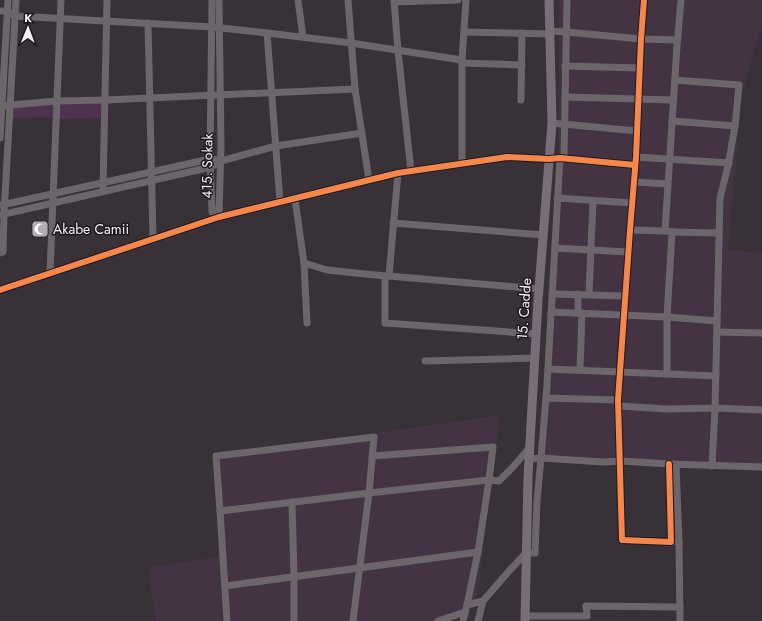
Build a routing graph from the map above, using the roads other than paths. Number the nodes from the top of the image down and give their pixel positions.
1 (8, 0) edge
2 (16, 0) edge
3 (61, 0) edge
4 (107, 0) edge
5 (212, 0) edge
6 (219, 0) edge
7 (298, 0) edge
8 (348, 0) edge
9 (458, 0) edge
10 (466, 0) edge
11 (549, 0) edge
12 (567, 0) edge
13 (644, 0) edge
14 (681, 0) edge
15 (394, 1) edge
16 (4, 11) edge
17 (15, 16) junction
18 (60, 18) junction
19 (107, 21) junction
20 (148, 23) junction
21 (215, 28) junction
22 (464, 32) junction
23 (550, 32) junction
24 (566, 32) junction
25 (267, 33) junction
26 (522, 33) junction
27 (303, 37) junction
28 (641, 39) junction
29 (677, 40) junction
30 (351, 43) junction
31 (398, 51) junction
32 (462, 62) junction
33 (522, 65) junction
34 (565, 66) junction
35 (640, 68) junction
36 (675, 80) junction
37 (355, 89) junction
38 (272, 93) junction
39 (211, 95) junction
40 (220, 95) junction
41 (565, 97) junction
42 (150, 98) junction
43 (639, 99) junction
44 (105, 100) junction
45 (521, 100) dead end
46 (673, 100) junction
47 (56, 101) junction
48 (11, 104) junction
49 (1, 106) edge
50 (672, 121) junction
51 (552, 123) junction
52 (564, 125) junction
53 (735, 126) junction
54 (637, 131) junction
55 (362, 133) junction
56 (0, 138) edge
57 (276, 146) junction
58 (562, 158) junction
59 (210, 159) junction
60 (549, 159) junction
61 (669, 159) junction
62 (220, 161) junction
63 (635, 161) junction
64 (729, 163) junction
65 (462, 164) junction
66 (211, 167) junction
67 (411, 171) junction
68 (398, 173) junction
69 (151, 176) junction
70 (369, 180) junction
71 (634, 182) junction
72 (103, 183) junction
73 (668, 184) junction
74 (103, 191) junction
75 (53, 194) junction
76 (558, 198) junction
77 (295, 199) junction
78 (593, 201) junction
79 (280, 202) junction
80 (53, 203) junction
81 (632, 203) junction
82 (2, 205) edge
83 (219, 209) junction
84 (2, 214) edge
85 (219, 217) junction
86 (393, 223) junction
87 (630, 230) junction
88 (668, 231) junction
89 (719, 233) junction
90 (543, 234) junction
91 (153, 240) junction
92 (555, 248) junction
93 (591, 250) junction
94 (628, 252) junction
95 (0, 253) edge
96 (304, 263) junction
97 (50, 273) junction
98 (387, 276) junction
99 (539, 289) junction
100 (0, 290) edge
101 (552, 294) junction
102 (578, 294) junction
103 (589, 294) junction
104 (625, 296) junction
105 (538, 301) junction
106 (551, 310) junction
107 (580, 313) junction
108 (624, 315) junction
109 (667, 317) junction
110 (717, 321) junction
111 (307, 323) dead end
112 (717, 332) junction
113 (762, 333) edge
114 (536, 334) junction
115 (535, 358) junction
116 (425, 361) dead end
117 (548, 369) junction
118 (580, 370) junction
119 (620, 371) junction
120 (667, 374) junction
121 (716, 376) junction
122 (534, 378) junction
123 (547, 385) junction
124 (546, 398) junction
125 (619, 403) junction
126 (715, 408) junction
127 (762, 410) edge
128 (530, 447) junction
129 (372, 456) junction
130 (542, 458) junction
131 (529, 460) junction
132 (620, 461) junction
133 (673, 464) junction
134 (712, 466) junction
135 (762, 468) edge
136 (489, 480) junction
137 (368, 493) junction
138 (292, 502) junction
139 (220, 511) junction
140 (675, 542) junction
141 (478, 552) junction
142 (526, 553) junction
143 (359, 567) junction
144 (294, 576) junction
145 (225, 586) junction
146 (483, 601) junction
147 (680, 606) junction
148 (466, 609) junction
149 (525, 619) edge
150 (227, 621) edge
151 (294, 621) edge
152 (353, 621) edge
153 (438, 621) edge
154 (463, 621) edge
155 (478, 621) edge
156 (680, 621) edge

1 - 16 street
2 - 17 street
3 - 18 street
4 - 19 street
5 - 21 street, 415. Sokak
6 - 21 street, 415. Sokak
7 - 27 street
8 - 30 street
9 - 15 street
10 - 22 street
11 - 23 main road, 15. Cadde
12 - 24 street
13 - 28 street
14 - 29 street
15 - 31 street
16 - 17 street
16 - 49 street
17 - 18 street
17 - 48 street
18 - 19 street
18 - 47 street
19 - 20 street
19 - 44 street
20 - 21 street
20 - 42 street
21 - 25 street
21 - 39 street, 415. Sokak
21 - 40 street, 415. Sokak
22 - 26 street
22 - 32 street
23 - 24 street
23 - 26 street
23 - 51 main road, 15. Cadde
24 - 28 street
24 - 34 street
25 - 27 street
25 - 38 street
26 - 33 street
27 - 30 street
28 - 29 street
28 - 35 street
29 - 36 street
30 - 31 street
30 - 37 street
31 - 32 street
31 - 67 street
32 - 33 street
32 - 65 street
33 - 45 street
34 - 35 street
34 - 41 street
35 - 43 street
36 - 46 street
36 - 53 street
37 - 38 street
37 - 55 street
38 - 40 street
38 - 57 street
39 - 40 street
39 - 42 street
39 - 59 street, 415. Sokak
40 - 62 street, 415. Sokak
41 - 43 street
41 - 52 street
42 - 44 street
42 - 69 street
43 - 46 street
43 - 54 street
44 - 47 street
44 - 72 street
46 - 50 street
47 - 48 street
47 - 75 street
48 - 49 street
48 - 82 street
49 - 56 street
50 - 53 street
50 - 61 street
51 - 52 street
51 - 60 main road, 15. Cadde
52 - 54 street
52 - 58 street
53 - 64 street
54 - 63 street
55 - 57 street
55 - 70 street
57 - 62 street
57 - 79 street
58 - 60 street
58 - 63 street
58 - 76 street
59 - 62 street
59 - 66 street, 415. Sokak
59 - 69 street
60 - 65 street
60 - 90 main road, 15. Cadde
61 - 63 street
61 - 64 street
61 - 73 street
62 - 66 street
62 - 83 street, 415. Sokak
63 - 71 street
64 - 89 street
65 - 67 street
66 - 69 street
66 - 83 street, 415. Sokak
67 - 68 street
68 - 70 street
68 - 86 street
69 - 72 street
69 - 74 street
69 - 91 street
70 - 77 street
71 - 73 street
71 - 81 street
72 - 74 street
72 - 75 street
73 - 88 street
74 - 80 street
75 - 80 street
75 - 82 street
76 - 78 street
76 - 92 street
77 - 79 street
77 - 96 street
78 - 81 street
78 - 93 street
79 - 85 street
80 - 84 street
80 - 97 street
81 - 87 street
82 - 84 street
83 - 85 street
84 - 95 street
85 - 91 street
86 - 90 street
86 - 98 street
87 - 88 street
87 - 94 street
88 - 89 street
88 - 109 street
89 - 110 street
90 - 99 main road, 15. Cadde
91 - 97 street
92 - 93 street
92 - 101 street
93 - 94 street
93 - 103 street
94 - 104 street
96 - 98 street
96 - 111 street
97 - 100 street
98 - 99 street
98 - 114 street
99 - 105 main road, 15. Cadde
101 - 102 street
101 - 106 street
102 - 103 street
102 - 107 street
103 - 104 street
104 - 108 street
105 - 106 street
105 - 114 main road, 15. Cadde
106 - 107 street
106 - 117 street
107 - 108 street
107 - 118 street
108 - 109 street
108 - 119 street
109 - 110 street
109 - 120 street
110 - 112 street
112 - 113 street
112 - 121 street
114 - 115 main road, 15. Cadde
115 - 116 street
115 - 122 main road, 15. Cadde
117 - 118 street
117 - 123 street
118 - 119 street
119 - 120 street
119 - 125 street
120 - 121 street
121 - 126 street
122 - 123 street
122 - 128 main road, 15. Cadde
123 - 124 street
124 - 125 street
124 - 130 street
125 - 126 street
125 - 132 street
126 - 127 street
126 - 134 street
128 - 131 main road, 15. Cadde
128 - 136 street
129 - 136 street
129 - 137 street
129 - 139 street
130 - 131 street
130 - 132 street
130 - 142 street
131 - 142 main road, 15. Cadde
132 - 133 street
132 - 140 street
133 - 134 street
133 - 140 street
134 - 135 street
136 - 137 street
136 - 141 street
137 - 138 street
137 - 143 street
138 - 139 street
138 - 144 street
139 - 145 street
140 - 147 street
141 - 143 street
141 - 148 street
142 - 146 street
142 - 149 main road, 15. Cadde
143 - 144 street
143 - 152 street
144 - 145 street
144 - 151 street
145 - 150 street
146 - 148 street
146 - 155 street
147 - 149 street
147 - 156 street
148 - 153 street
148 - 154 street

